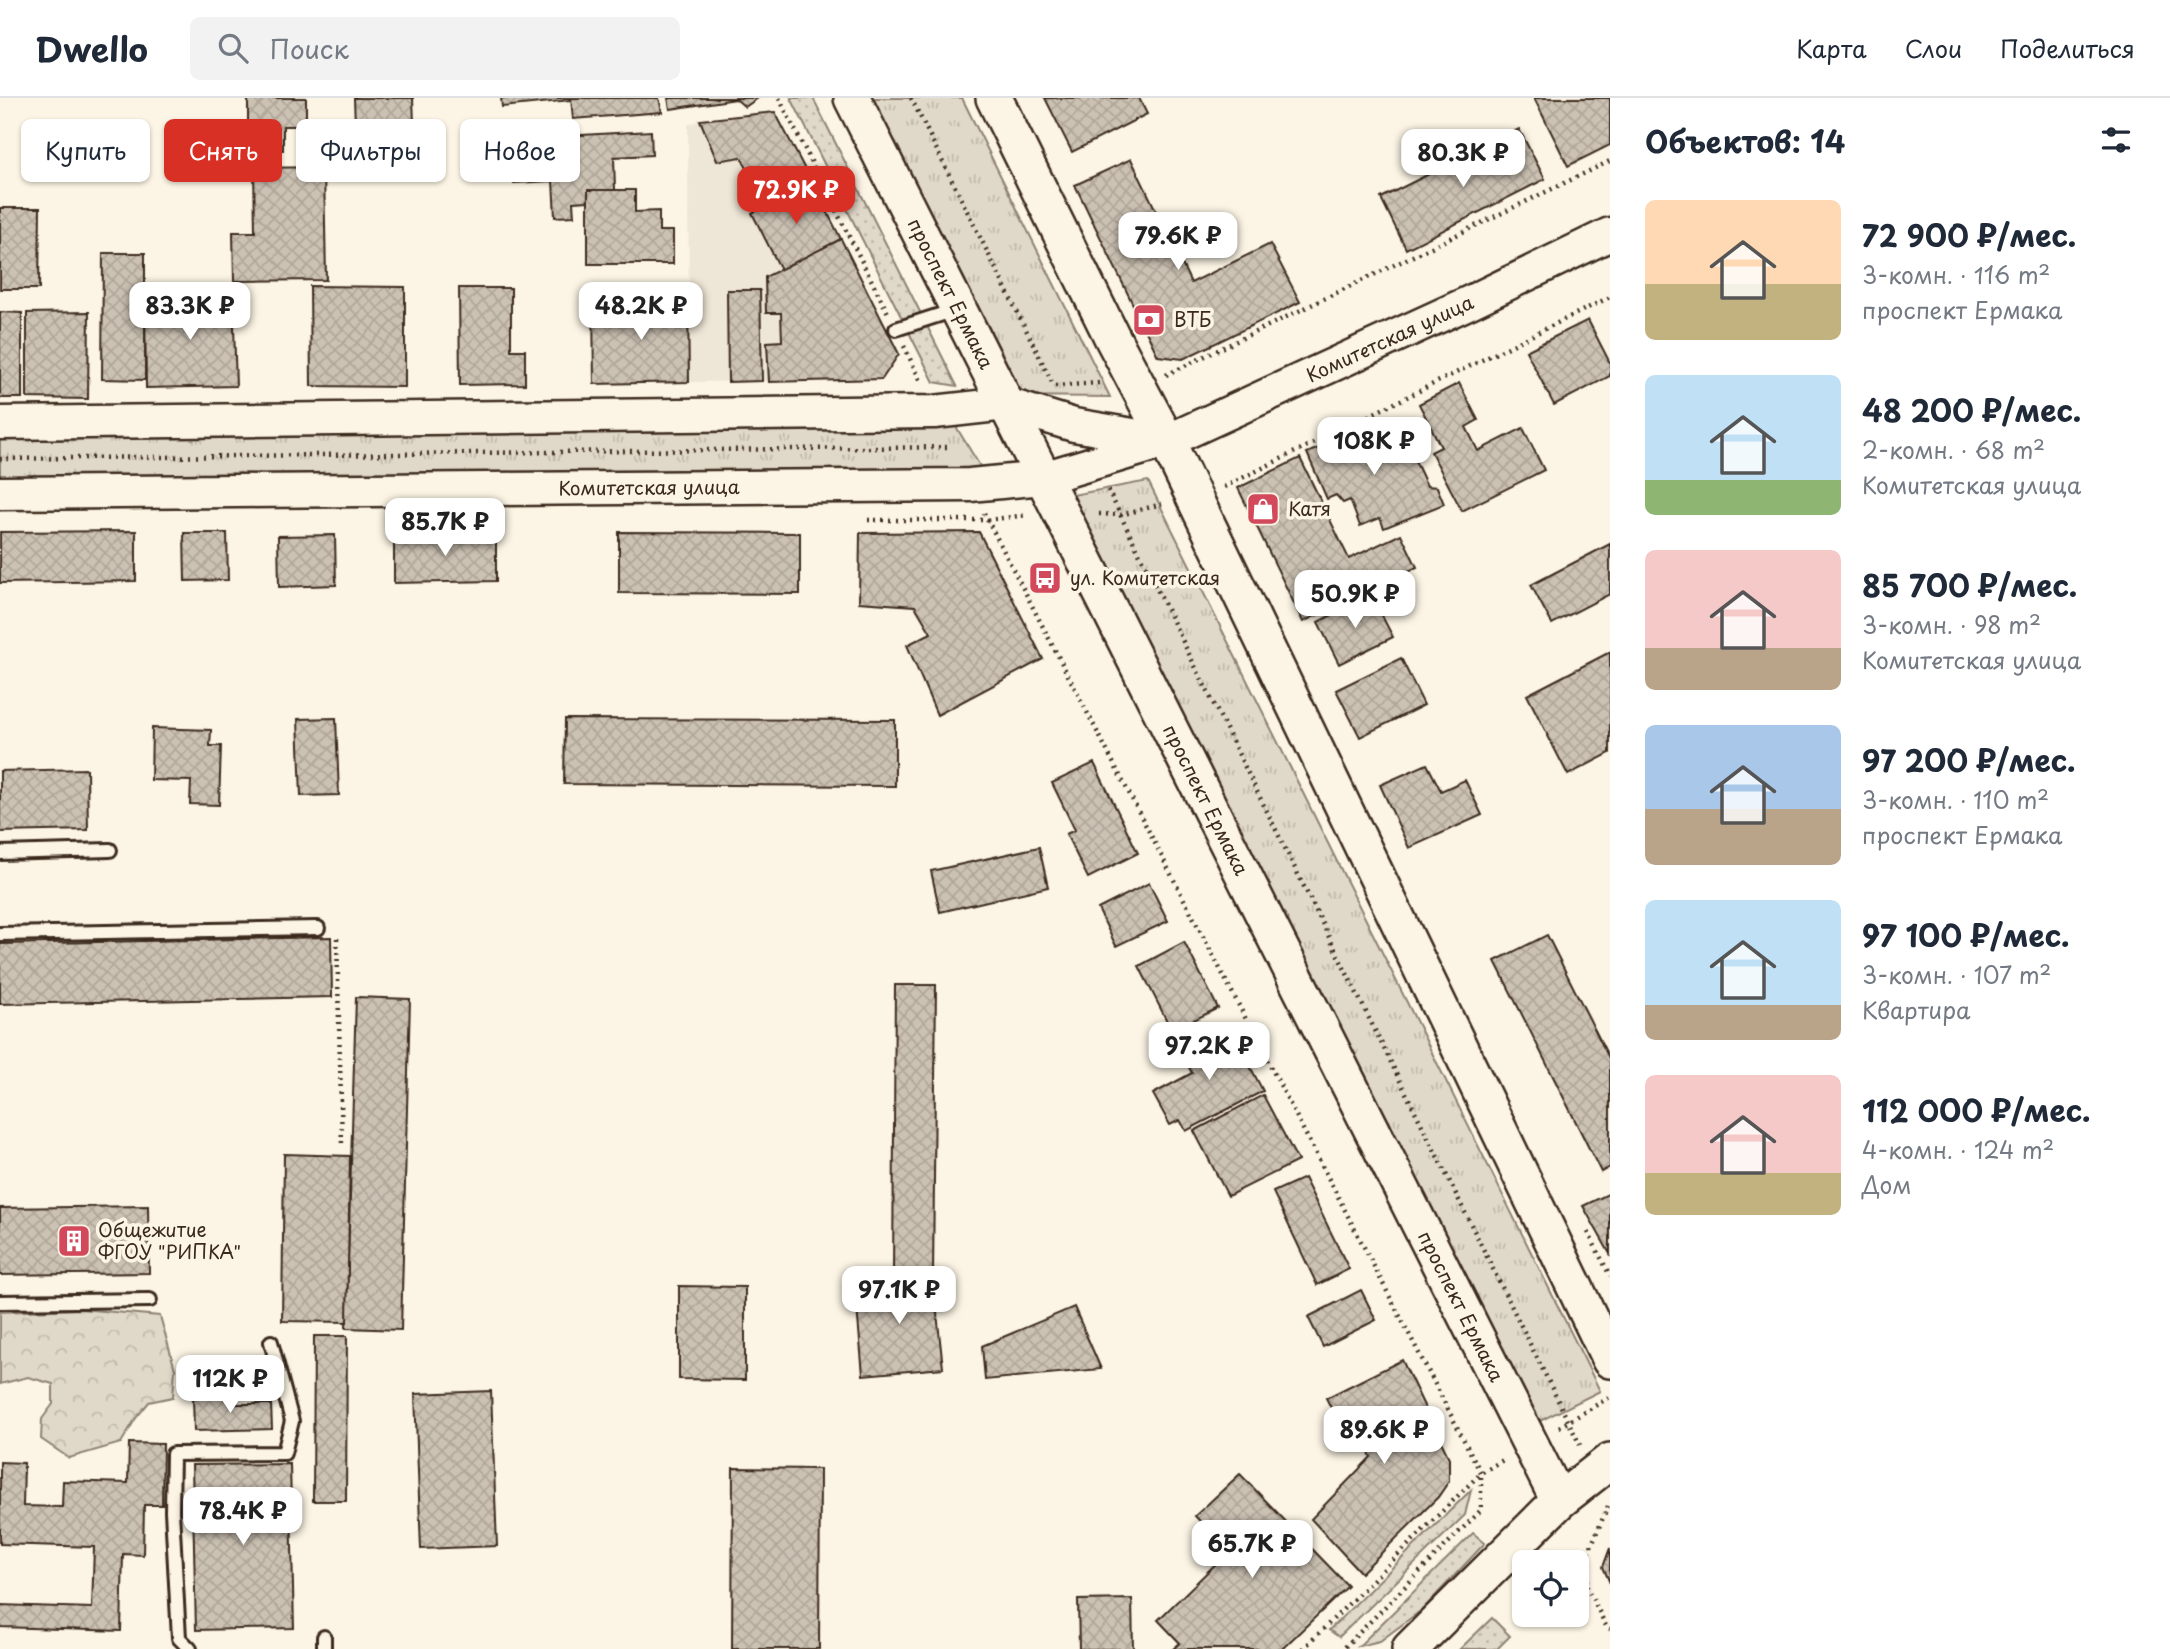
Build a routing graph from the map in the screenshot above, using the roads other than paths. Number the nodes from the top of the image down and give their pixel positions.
1 (852, 98) edge
2 (994, 98) edge
3 (1610, 234) edge
4 (958, 309) junction
5 (896, 330) road end
6 (1000, 392) junction
7 (0, 423) edge
8 (1167, 441) junction
9 (1043, 478) junction
10 (0, 493) edge
11 (110, 850) dead end
12 (0, 853) edge
13 (318, 928) road end
14 (0, 934) edge
15 (150, 1300) dead end
16 (0, 1302) edge
17 (271, 1342) dead end
18 (1610, 1360) edge
19 (1602, 1467) edge
20 (1559, 1500) junction
21 (190, 1649) edge
22 (1410, 1649) edge

1 - 4 main road, проспект Ермака
2 - 8 main road
3 - 8 street, Комитетская улица
4 - 5 lane
4 - 6 main road, проспект Ермака
6 - 7 street
6 - 8 street
6 - 9 main road, проспект Ермака
8 - 9 street, Комитетская улица
8 - 18 main road
9 - 10 street, Комитетская улица
9 - 20 main road, проспект Ермака
11 - 12 lane
13 - 14 lane
15 - 16 lane
17 - 21 lane
19 - 20 main road
20 - 22 main road

